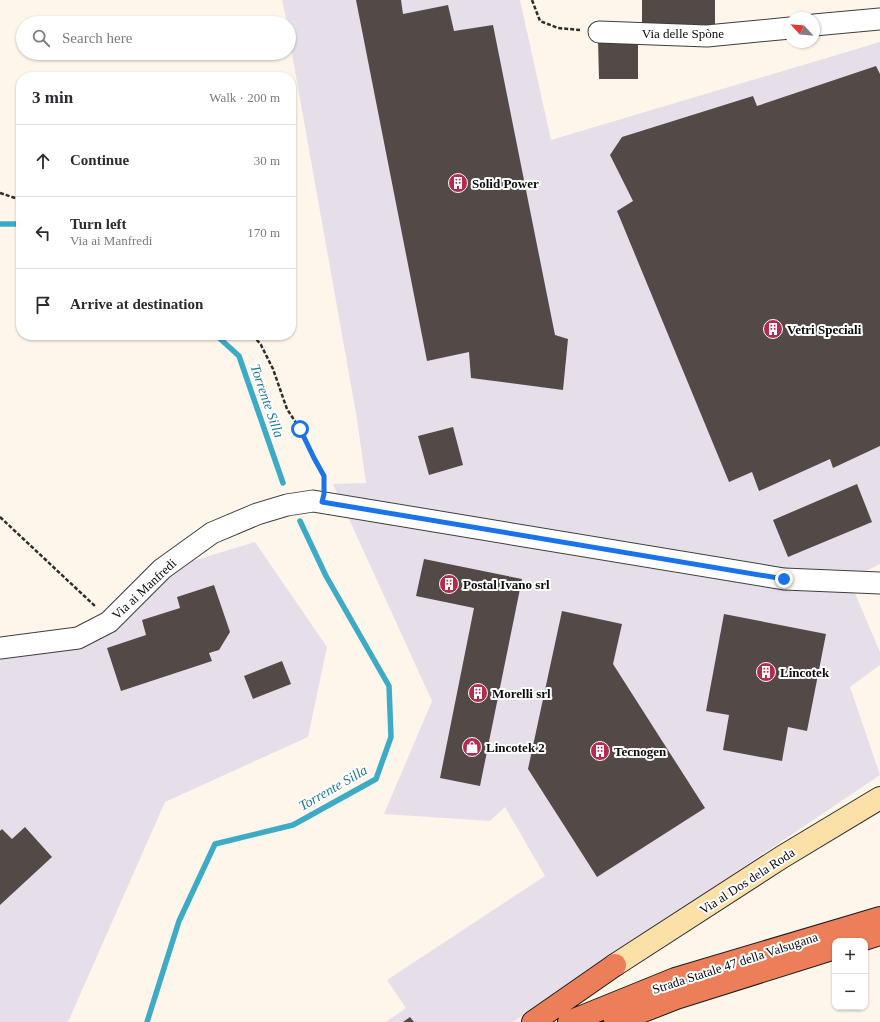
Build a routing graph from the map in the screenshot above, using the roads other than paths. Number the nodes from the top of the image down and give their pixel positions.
1 (880, 19) edge
2 (820, 24) edge
3 (784, 29) edge
4 (599, 32) road end
5 (880, 583) edge
6 (0, 648) edge
7 (880, 798) edge
8 (880, 918) edge
9 (880, 934) edge
10 (867, 938) edge
11 (832, 949) edge
12 (614, 965) joint
13 (534, 1022) edge
14 (569, 1022) edge
15 (615, 1022) edge

1 - 2 street
3 - 4 street, Via delle Spòne
5 - 6 street, Via ai Manfredi
7 - 12 main road, Via al Dos dela Roda
8 - 14 highway, Strada Statale 47 della Valsugana
9 - 10 highway
11 - 15 highway, Strada Statale 47 della Valsugana
12 - 13 highway

